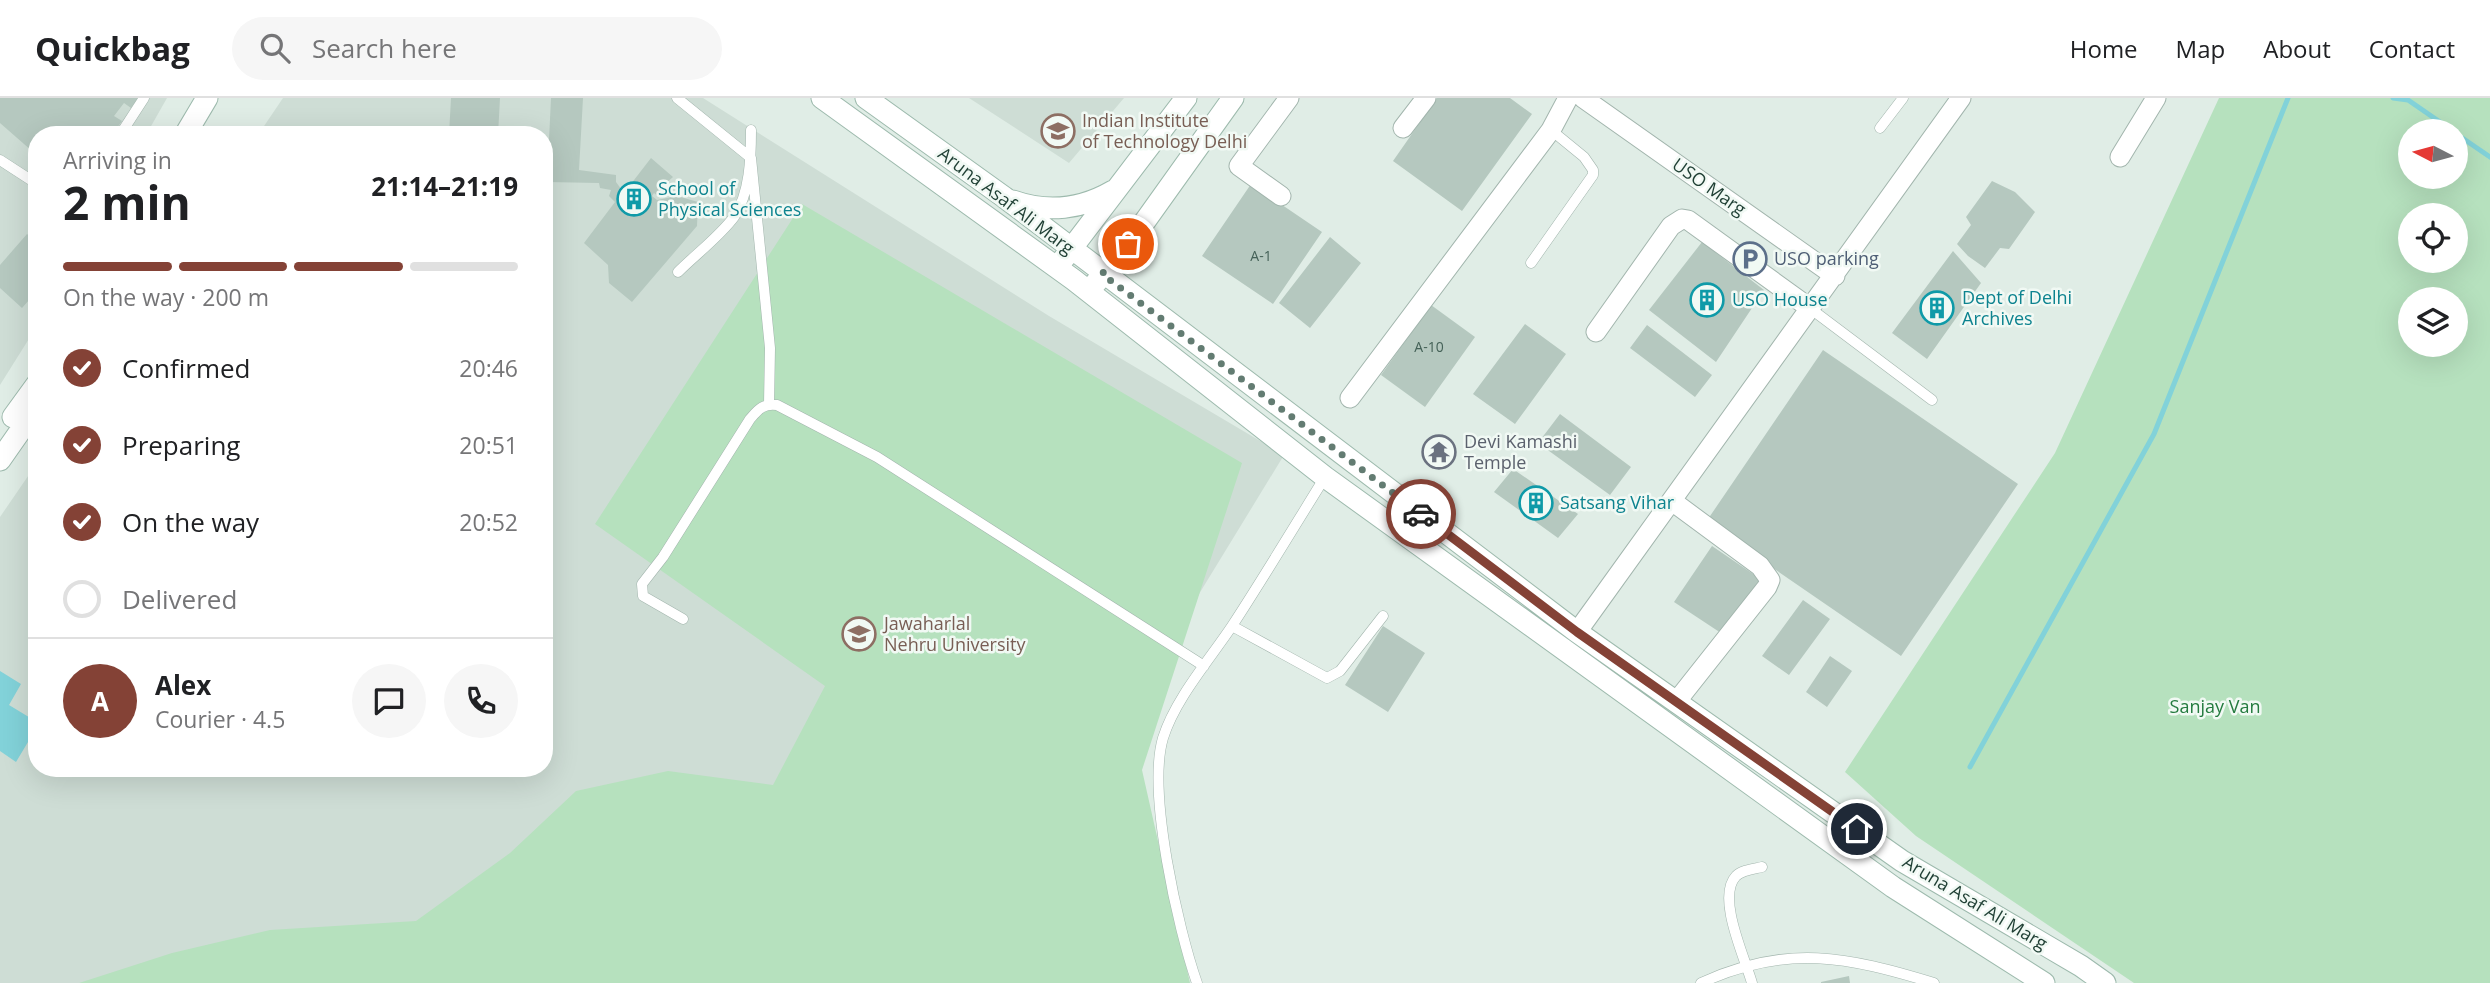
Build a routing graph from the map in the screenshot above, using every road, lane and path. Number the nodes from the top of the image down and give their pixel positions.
1 (144, 98) edge
2 (206, 98) edge
3 (222, 98) edge
4 (677, 98) edge
5 (822, 98) edge
6 (866, 98) edge
7 (1186, 98) edge
8 (1233, 98) edge
9 (1289, 98) edge
10 (1426, 98) edge
11 (1568, 98) edge
12 (1583, 98) edge
13 (1903, 98) edge
14 (1961, 98) edge
15 (2156, 98) edge
16 (126, 126) edge
17 (190, 126) edge
18 (206, 126) edge
19 (1403, 128) dead end
20 (1880, 128) dead end
21 (751, 130) dead end
22 (1551, 130) junction
23 (2120, 157) dead end
24 (751, 158) junction
25 (0, 160) edge
26 (28, 178) edge
27 (1115, 190) junction
28 (1281, 195) dead end
29 (1004, 197) junction
30 (1071, 249) junction
31 (1531, 263) dead end
32 (1057, 268) junction
33 (678, 272) dead end
34 (1102, 274) junction
35 (1835, 276) junction
36 (1088, 292) junction
37 (1811, 309) junction
38 (1597, 332) dead end
39 (28, 397) edge
40 (1350, 398) dead end
41 (1932, 400) dead end
42 (769, 404) junction
43 (28, 420) edge
44 (0, 436) edge
45 (1342, 454) junction
46 (0, 460) edge
47 (1325, 477) junction
48 (1672, 501) junction
49 (1382, 616) dead end
50 (683, 619) dead end
51 (1232, 625) junction
52 (1577, 632) junction
53 (1204, 666) junction
54 (1676, 702) junction
55 (1762, 867) dead end
56 (1747, 966) junction
57 (1197, 983) edge
58 (1701, 983) edge
59 (1752, 983) edge
60 (1934, 983) edge
61 (2044, 983) edge
62 (2105, 983) edge

1 - 16 lane
2 - 17 main road
3 - 18 main road
4 - 24 lane
5 - 32 main road, Aruna Asaf Ali Marg
6 - 29 main road, Aruna Asaf Ali Marg
7 - 27 main road
8 - 34 main road
9 - 28 street
10 - 19 street
11 - 22 street
12 - 35 street, USO Marg
13 - 20 lane
14 - 35 street
15 - 23 street
21 - 24 lane
22 - 31 lane
22 - 40 street
24 - 33 lane
24 - 42 lane
25 - 26 lane
27 - 29 main road
27 - 30 main road
29 - 30 main road, Aruna Asaf Ali Marg
30 - 32 main road
30 - 34 main road, Aruna Asaf Ali Marg
32 - 36 main road, Aruna Asaf Ali Marg
34 - 36 main road
34 - 45 main road, Aruna Asaf Ali Marg
35 - 37 street
36 - 47 main road, Aruna Asaf Ali Marg
37 - 38 street
37 - 41 lane
37 - 48 street
39 - 44 main road
42 - 50 lane
42 - 53 lane
43 - 46 main road
45 - 47 street
45 - 52 main road, Aruna Asaf Ali Marg
47 - 51 lane
47 - 61 main road, Aruna Asaf Ali Marg
48 - 52 street
48 - 54 street
49 - 51 lane
51 - 53 lane
52 - 54 main road, Aruna Asaf Ali Marg
53 - 57 lane
54 - 62 main road, Aruna Asaf Ali Marg
55 - 56 lane
56 - 58 lane
56 - 59 lane
56 - 60 lane

